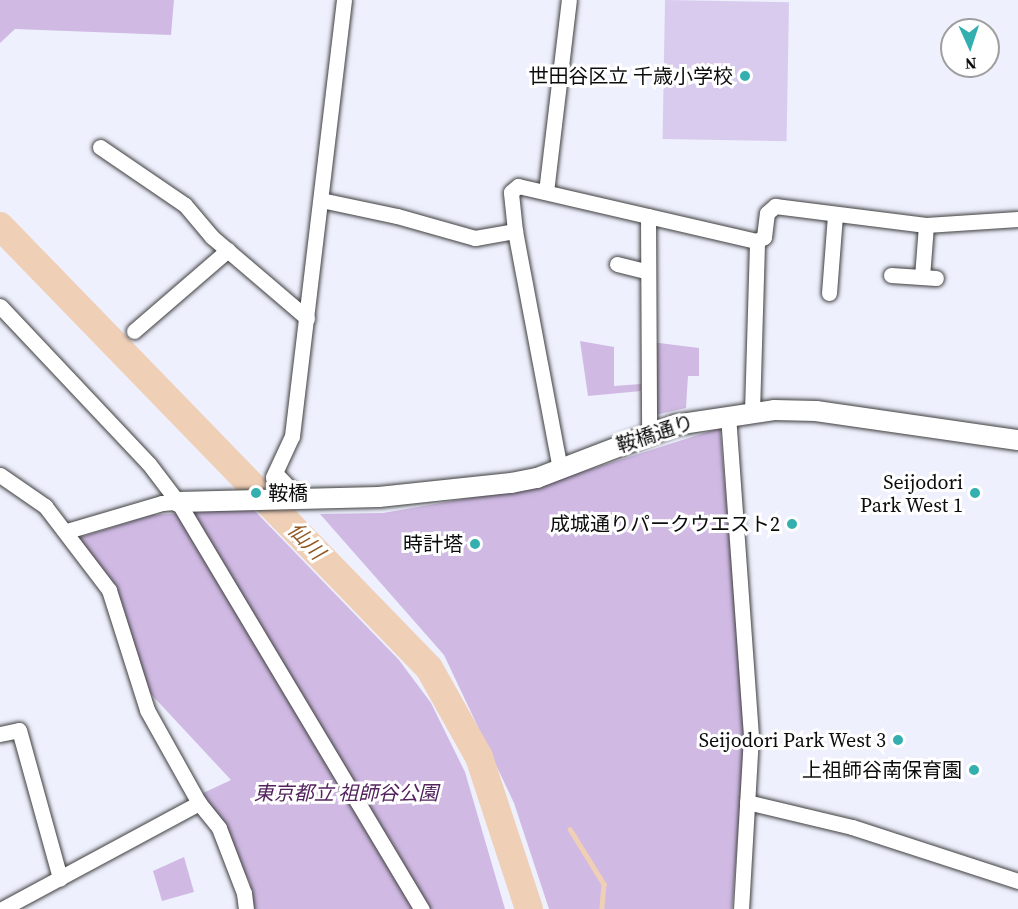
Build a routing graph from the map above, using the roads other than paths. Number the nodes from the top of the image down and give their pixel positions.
1 (344, 0) edge
2 (569, 0) edge
3 (100, 147) dead end
4 (546, 192) junction
5 (321, 201) junction
6 (835, 215) junction
7 (648, 216) junction
8 (1018, 219) edge
9 (926, 225) junction
10 (515, 231) junction
11 (757, 241) junction
12 (228, 250) junction
13 (616, 264) dead end
14 (648, 272) junction
15 (891, 275) dead end
16 (829, 293) dead end
17 (0, 306) edge
18 (307, 318) junction
19 (134, 331) dead end
20 (752, 412) junction
21 (728, 415) junction
22 (649, 433) junction
23 (1018, 440) edge
24 (561, 469) junction
25 (0, 475) edge
26 (274, 475) junction
27 (291, 500) junction
28 (178, 502) junction
29 (67, 531) junction
30 (0, 734) edge
31 (747, 802) junction
32 (199, 803) junction
33 (60, 878) junction
34 (1018, 881) edge
35 (2, 909) edge
36 (246, 909) edge
37 (422, 909) edge
38 (741, 909) edge

1 - 5 street
2 - 4 street
3 - 12 street
4 - 7 street
4 - 10 street
5 - 10 street
5 - 18 street
6 - 9 street
6 - 11 street
6 - 16 street
7 - 11 street
7 - 14 street
8 - 9 street
9 - 15 street
10 - 24 street
11 - 20 street
12 - 18 street
12 - 19 street
13 - 14 street
14 - 22 street
17 - 28 street
18 - 26 street
20 - 21 street, 鞍橋通り
20 - 23 street, 鞍橋通り
21 - 22 street, 鞍橋通り
21 - 31 street
22 - 24 street, 鞍橋通り
24 - 27 street, 鞍橋通り
25 - 29 street
26 - 27 street
26 - 27 street
27 - 28 street, 鞍橋通り
28 - 29 street
28 - 37 street
29 - 32 street
30 - 33 street
31 - 34 street
31 - 38 street
32 - 33 street
32 - 36 street
33 - 35 street

